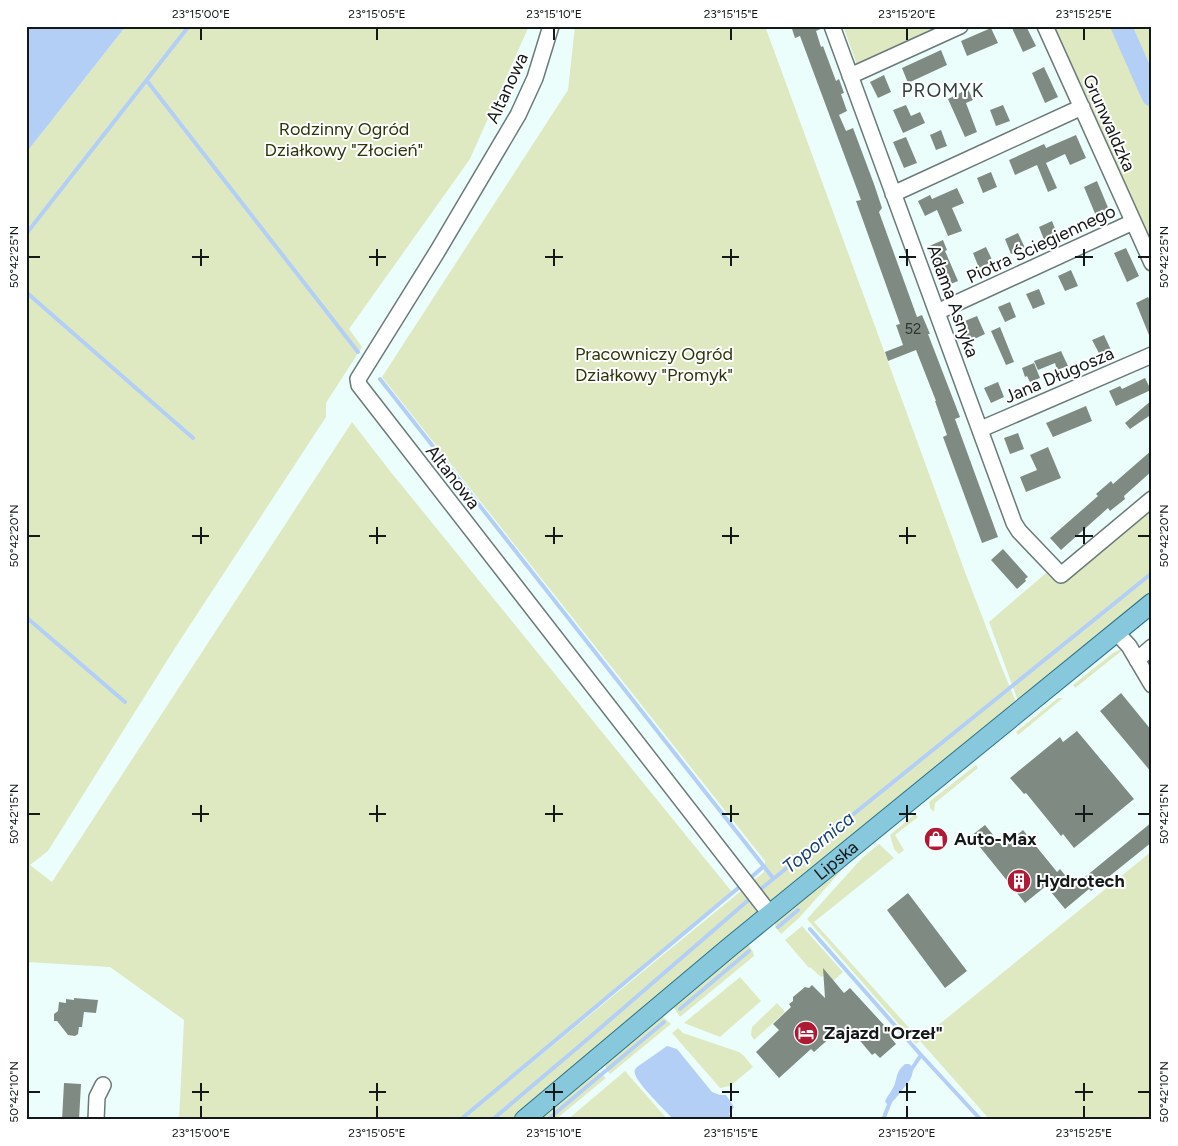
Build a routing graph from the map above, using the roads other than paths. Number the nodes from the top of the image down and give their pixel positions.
1 (551, 26) edge
2 (832, 26) edge
3 (960, 26) edge
4 (1045, 26) edge
5 (850, 76) junction
6 (1082, 107) junction
7 (893, 194) junction
8 (1133, 222) junction
9 (1152, 263) edge
10 (937, 312) junction
11 (1152, 356) edge
12 (980, 429) junction
13 (1152, 499) edge
14 (1152, 603) edge
15 (1116, 632) junction
16 (1152, 647) edge
17 (1137, 660) junction
18 (1152, 685) edge
19 (766, 909) junction
20 (103, 1085) dead end
21 (96, 1120) edge
22 (524, 1120) edge

1 - 19 street, Altanowa
2 - 5 street, Adama Asnyka
3 - 5 street
4 - 6 street, Grunwaldzka
5 - 7 street, Adama Asnyka
6 - 7 street
6 - 8 street, Grunwaldzka
7 - 10 street, Adama Asnyka
8 - 9 street, Grunwaldzka
8 - 10 street, Piotra Ściegiennego
10 - 12 street, Adama Asnyka
11 - 12 street, Jana Długosza
12 - 13 street, Adama Asnyka
14 - 15 main road, Lipska
15 - 17 street
15 - 19 main road, Lipska
16 - 17 street
17 - 18 street
19 - 22 main road, Lipska
20 - 21 street

